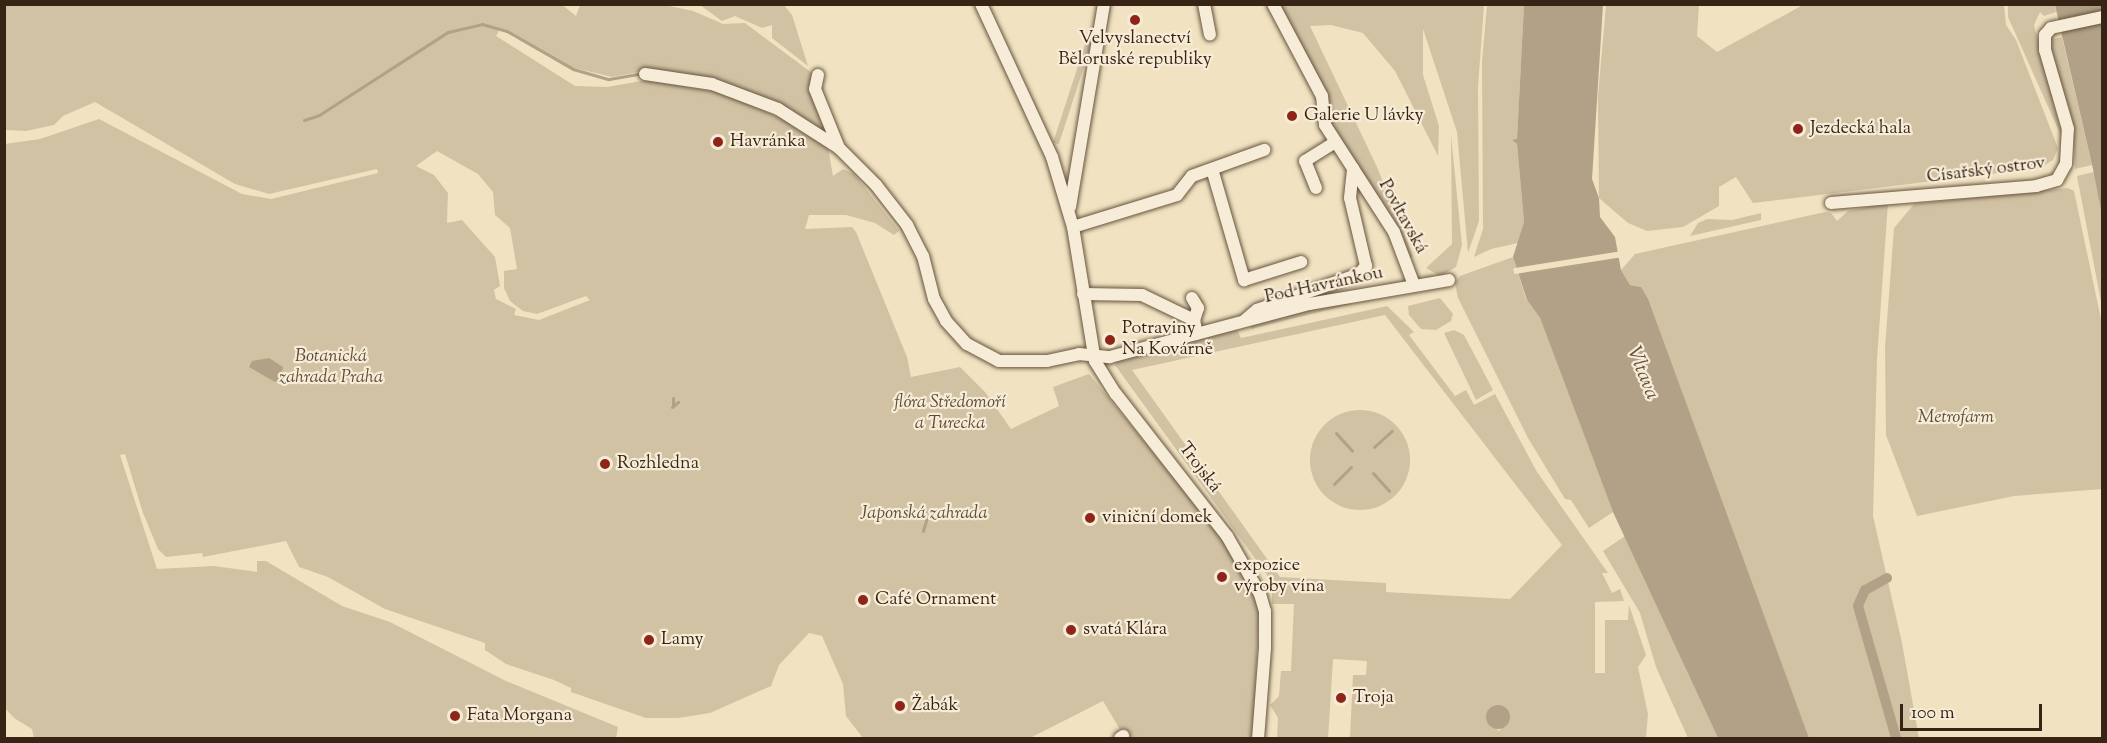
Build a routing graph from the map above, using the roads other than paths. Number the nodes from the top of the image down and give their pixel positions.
1 (981, 4) edge
2 (996, 4) edge
3 (1104, 4) edge
4 (1204, 4) edge
5 (1273, 4) edge
6 (2103, 17) edge
7 (992, 24) junction
8 (1210, 34) dead end
9 (645, 74) dead end
10 (818, 75) dead end
11 (1334, 143) junction
12 (839, 148) junction
13 (1264, 150) dead end
14 (1052, 157) junction
15 (1077, 161) junction
16 (1353, 168) junction
17 (1212, 169) junction
18 (1316, 188) dead end
19 (1831, 203) dead end
20 (1071, 221) junction
21 (1301, 262) dead end
22 (1366, 266) joint
23 (1449, 280) dead end
24 (1414, 285) junction
25 (1083, 294) junction
26 (1192, 298) dead end
27 (1194, 320) junction
28 (1242, 323) junction
29 (1197, 334) junction
30 (1093, 355) junction
31 (1258, 738) edge

1 - 7 street, Trojská
2 - 7 street
3 - 15 street, Trojská
4 - 8 street
5 - 11 street, Povltavská
6 - 19 street, Císařský ostrov
7 - 14 street, Trojská
9 - 12 street, Pod Havránkou
10 - 12 street, Pod Havránkou
11 - 16 street, Povltavská
11 - 18 street
12 - 30 street, Pod Havránkou
13 - 17 street
14 - 15 street
14 - 20 street, Trojská
15 - 20 street, Trojská
16 - 22 street, Povltavská
16 - 24 street, Povltavská
17 - 20 street
17 - 21 street
20 - 25 street, Trojská
22 - 28 street, Pod Havránkou
23 - 24 street
24 - 28 street, Pod Havránkou
25 - 27 street
25 - 30 street, Trojská
26 - 27 street
27 - 29 street
28 - 29 street, Pod Havránkou
29 - 30 street, Pod Havránkou
30 - 31 street, Trojská

